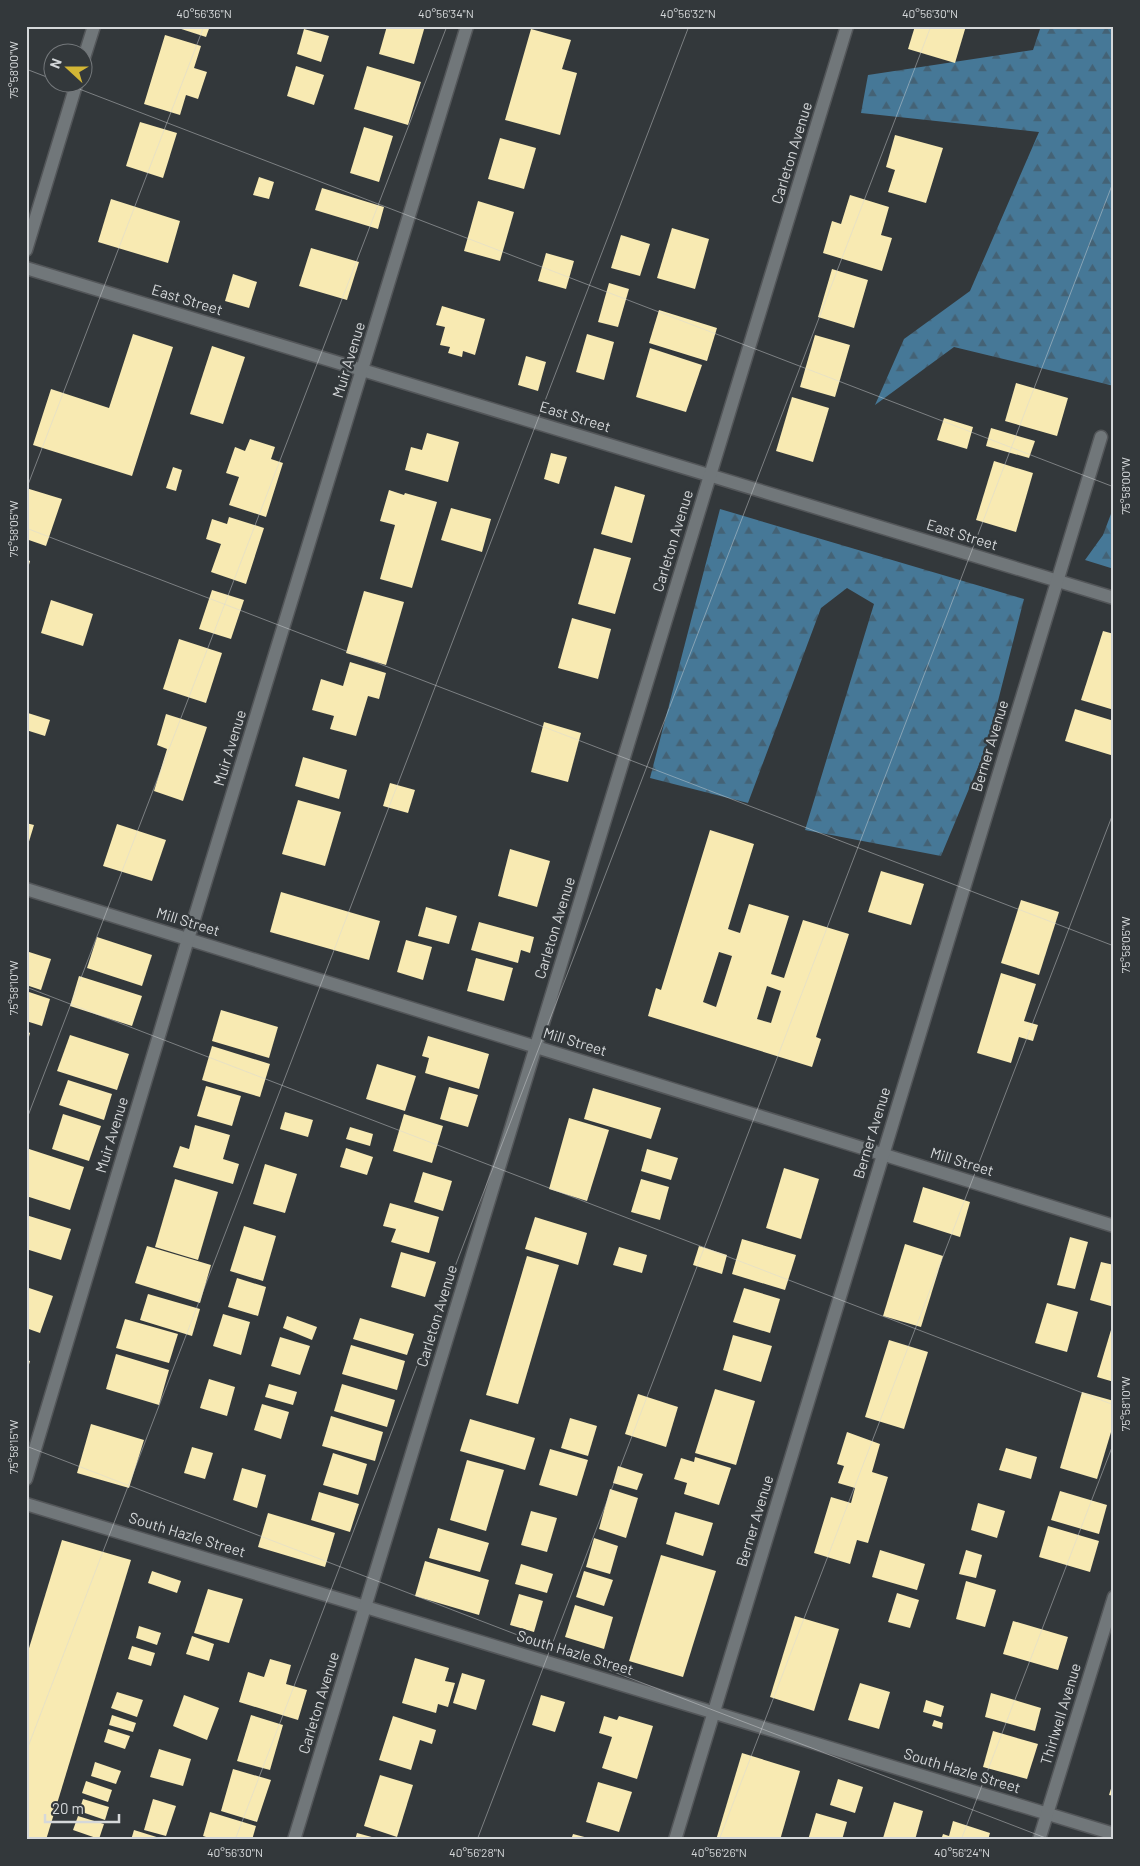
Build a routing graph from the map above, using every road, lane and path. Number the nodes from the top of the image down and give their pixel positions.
1 (94, 26) edge
2 (467, 26) edge
3 (848, 26) edge
4 (89, 42) edge
5 (74, 92) edge
6 (26, 250) edge
7 (26, 268) edge
8 (363, 370) junction
9 (1101, 437) dead end
10 (710, 476) junction
11 (1058, 581) junction
12 (1114, 598) edge
13 (26, 889) edge
14 (188, 939) junction
15 (536, 1047) junction
16 (882, 1154) junction
17 (1114, 1226) edge
18 (26, 1479) edge
19 (26, 1504) edge
20 (1114, 1597) edge
21 (366, 1606) junction
22 (714, 1712) junction
23 (1047, 1814) junction
24 (1114, 1834) edge
25 (294, 1840) edge
26 (675, 1840) edge
27 (1039, 1840) edge

1 - 4 street
2 - 8 street, Muir Avenue
3 - 10 street, Carleton Avenue
5 - 6 street
7 - 8 street, East Street
8 - 10 street, East Street
8 - 14 street, Muir Avenue
9 - 11 street, Berner Avenue
10 - 11 street, East Street
10 - 15 street, Carleton Avenue
11 - 12 street, East Street
11 - 16 street, Berner Avenue
13 - 14 street, Mill Street
14 - 15 street, Mill Street
14 - 18 street, Muir Avenue
15 - 16 street, Mill Street
15 - 21 street, Carleton Avenue
16 - 17 street, Mill Street
16 - 22 street, Berner Avenue
19 - 21 street, South Hazle Street
20 - 23 street, Thirlwell Avenue
21 - 22 street, South Hazle Street
21 - 25 street, Carleton Avenue
22 - 23 street, South Hazle Street
22 - 26 street, Berner Avenue
23 - 24 street, South Hazle Street
23 - 27 street, Thirlwell Avenue

